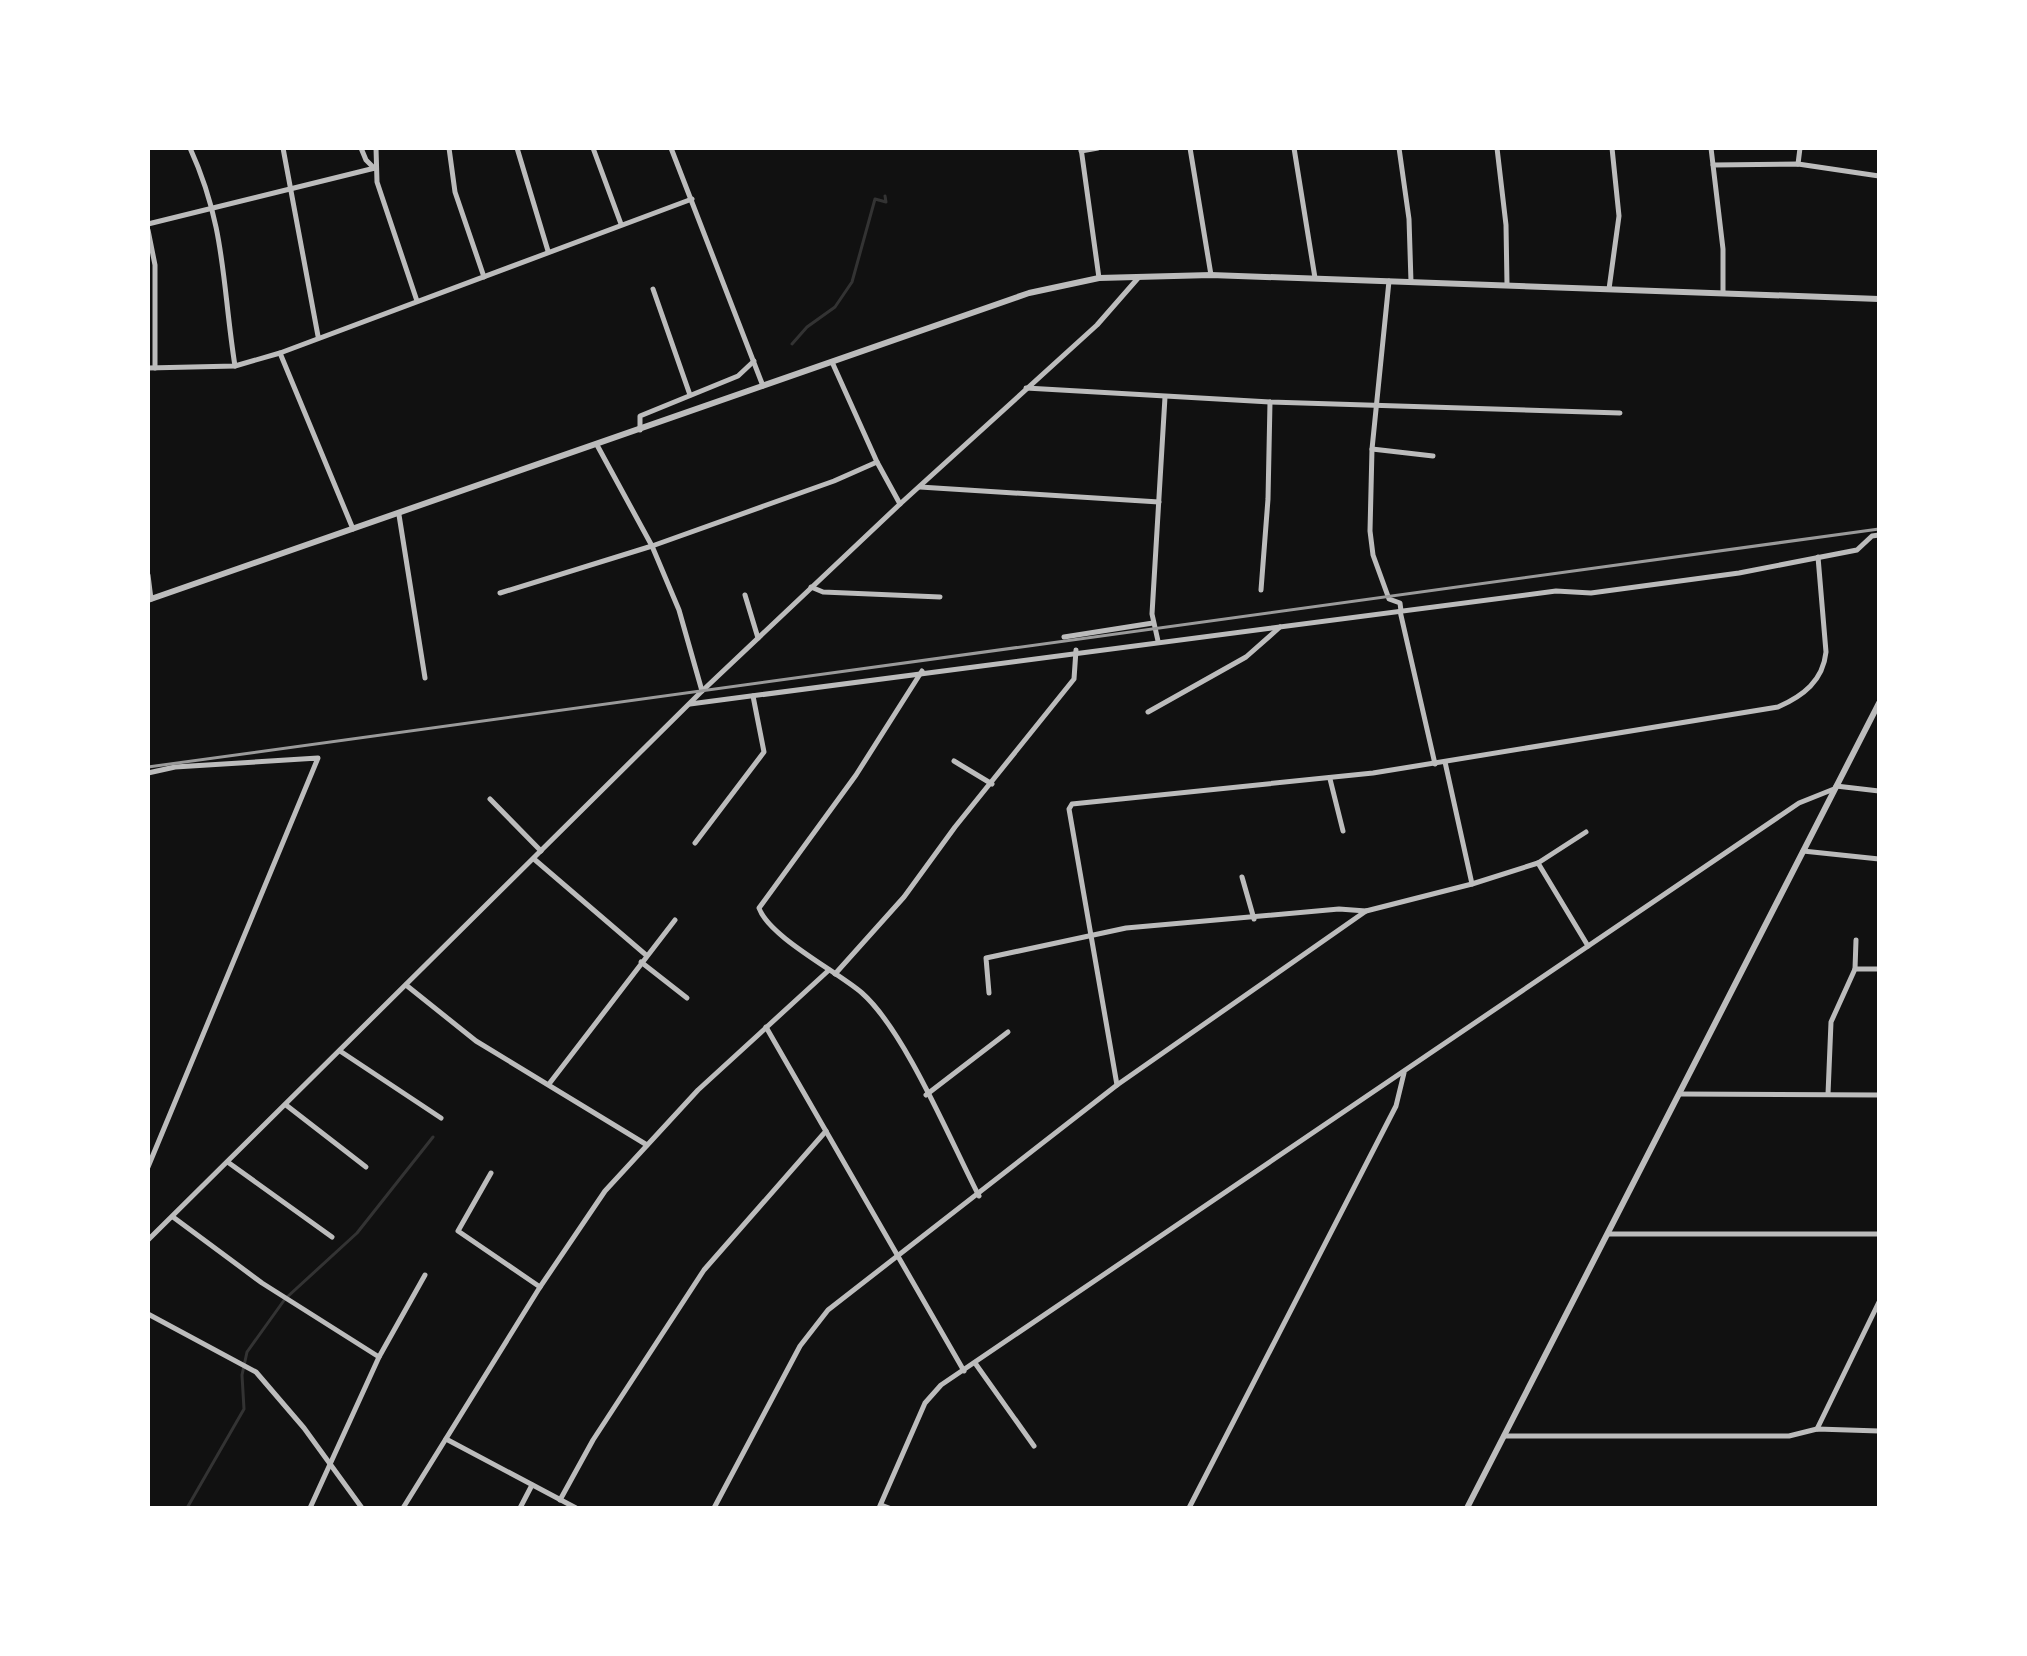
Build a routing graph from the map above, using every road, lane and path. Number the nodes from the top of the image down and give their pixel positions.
1 (190, 148) edge
2 (283, 148) edge
3 (361, 148) edge
4 (376, 148) edge
5 (449, 148) edge
6 (517, 148) edge
7 (593, 148) edge
8 (671, 148) edge
9 (1098, 148) edge
10 (1190, 148) edge
11 (1294, 148) edge
12 (1399, 148) edge
13 (1497, 148) edge
14 (1612, 148) edge
15 (1711, 148) edge
16 (1800, 148) edge
17 (1081, 150) edge
18 (1798, 164) junction
19 (1713, 165) junction
20 (375, 168) junction
21 (1879, 176) edge
22 (293, 188) junction
23 (692, 199) junction
24 (213, 206) junction
25 (621, 224) junction
26 (148, 227) edge
27 (548, 251) junction
28 (1211, 275) junction
29 (1140, 276) junction
30 (484, 277) junction
31 (1099, 278) junction
32 (1315, 278) junction
33 (1389, 281) junction
34 (1411, 282) junction
35 (1507, 284) junction
36 (653, 289) dead end
37 (1609, 289) junction
38 (152, 290) edge
39 (1723, 291) junction
40 (1879, 299) edge
41 (417, 301) junction
42 (318, 336) junction
43 (280, 353) junction
44 (754, 361) junction
45 (832, 362) junction
46 (235, 366) junction
47 (152, 368) edge
48 (763, 386) junction
49 (1025, 388) junction
50 (690, 395) junction
51 (1165, 397) junction
52 (1270, 402) junction
53 (1377, 406) junction
54 (1620, 413) dead end
55 (640, 431) junction
56 (597, 445) junction
57 (1372, 449) junction
58 (1433, 456) dead end
59 (877, 462) junction
60 (918, 487) junction
61 (1159, 502) junction
62 (900, 504) junction
63 (399, 515) junction
64 (354, 530) junction
65 (1879, 535) edge
66 (652, 546) junction
67 (1818, 557) junction
68 (148, 575) edge
69 (811, 587) junction
70 (1261, 590) dead end
71 (500, 593) dead end
72 (745, 595) dead end
73 (940, 597) dead end
74 (150, 600) edge
75 (1400, 611) junction
76 (1153, 623) junction
77 (1281, 626) junction
78 (1064, 637) dead end
79 (758, 638) junction
80 (1158, 641) junction
81 (1076, 650) junction
82 (922, 671) junction
83 (425, 678) dead end
84 (702, 691) junction
85 (753, 696) junction
86 (1879, 703) edge
87 (689, 704) junction
88 (1148, 712) dead end
89 (954, 761) dead end
90 (1445, 762) junction
91 (1435, 764) junction
92 (148, 773) edge
93 (1330, 779) junction
94 (992, 784) junction
95 (1835, 787) junction
96 (1879, 791) edge
97 (490, 799) dead end
98 (1343, 831) dead end
99 (1586, 832) dead end
100 (695, 843) dead end
101 (541, 851) junction
102 (1803, 851) junction
103 (534, 859) junction
104 (1879, 859) edge
105 (1538, 863) junction
106 (1242, 877) dead end
107 (1472, 884) junction
108 (1366, 911) junction
109 (1254, 919) junction
110 (675, 920) dead end
111 (1089, 934) junction
112 (1856, 940) dead end
113 (1588, 946) junction
114 (646, 955) junction
115 (641, 962) junction
116 (1855, 969) junction
117 (1879, 969) edge
118 (829, 970) junction
119 (835, 974) junction
120 (406, 985) junction
121 (989, 993) dead end
122 (687, 998) dead end
123 (766, 1027) junction
124 (1008, 1032) dead end
125 (340, 1051) junction
126 (1404, 1072) junction
127 (549, 1084) junction
128 (1117, 1085) junction
129 (1680, 1094) junction
130 (1828, 1094) junction
131 (926, 1095) junction
132 (1879, 1095) edge
133 (286, 1105) junction
134 (441, 1118) dead end
135 (826, 1131) junction
136 (647, 1145) junction
137 (229, 1163) junction
138 (148, 1167) edge
139 (366, 1167) dead end
140 (491, 1173) dead end
141 (979, 1196) junction
142 (173, 1217) junction
143 (1608, 1234) junction
144 (1879, 1234) edge
145 (332, 1237) dead end
146 (148, 1240) edge
147 (897, 1257) junction
148 (425, 1275) dead end
149 (540, 1287) junction
150 (1879, 1302) edge
151 (148, 1314) edge
152 (379, 1357) junction
153 (975, 1363) junction
154 (964, 1371) junction
155 (1817, 1429) junction
156 (1879, 1431) edge
157 (1504, 1436) junction
158 (446, 1439) junction
159 (1034, 1446) dead end
160 (331, 1463) junction
161 (532, 1485) junction
162 (560, 1500) junction
163 (880, 1506) edge
164 (310, 1508) edge
165 (362, 1508) edge
166 (403, 1508) edge
167 (520, 1508) edge
168 (576, 1508) edge
169 (714, 1508) edge
170 (889, 1508) edge
171 (1189, 1508) edge
172 (1467, 1508) edge

1 - 24 street
2 - 22 street
3 - 20 street
4 - 20 street
5 - 30 street
6 - 27 street
7 - 25 street
8 - 23 street
9 - 17 street
10 - 28 street
11 - 32 street
12 - 34 street
13 - 35 street
14 - 37 street
15 - 19 street
16 - 18 street
17 - 31 street
18 - 19 street
18 - 21 street
19 - 39 street
20 - 22 street
20 - 41 street
22 - 24 street
22 - 42 street
23 - 25 street
23 - 44 street
24 - 26 street
24 - 46 street
25 - 27 street
26 - 38 street
27 - 30 street
28 - 29 street
28 - 32 street
29 - 31 street
29 - 49 street
30 - 41 street
31 - 45 street
32 - 33 street
33 - 34 street
33 - 53 street
34 - 35 street
35 - 37 street
36 - 50 street
37 - 39 street
38 - 47 street
39 - 40 street
41 - 42 street
42 - 43 street
43 - 46 street
43 - 64 street
44 - 48 street
44 - 50 street
45 - 48 street
45 - 59 street
46 - 47 street
48 - 55 street
49 - 51 street
49 - 60 street
50 - 55 street
51 - 52 street
51 - 61 street
52 - 53 street
52 - 70 street
53 - 54 street
53 - 57 street
55 - 56 street
56 - 63 street
56 - 66 street
57 - 58 street
57 - 75 street
59 - 62 street
59 - 66 street
60 - 61 street
60 - 62 street
61 - 76 street
62 - 69 street
63 - 64 street
63 - 83 street
64 - 74 street
65 - 67 street
66 - 71 street
66 - 84 street
67 - 75 street
67 - 90 street
68 - 74 street
69 - 73 street
69 - 79 street
72 - 79 street
75 - 77 street
75 - 91 street
76 - 78 street
76 - 80 street
77 - 80 street
77 - 88 street
79 - 84 street
80 - 81 street
81 - 82 street
81 - 94 street
82 - 85 street
82 - 118 street
84 - 87 street
85 - 87 street
85 - 100 street
86 - 95 street
87 - 101 street
89 - 94 street
90 - 91 street
90 - 107 street
91 - 93 street
92 - 138 street
93 - 98 street
93 - 111 street
94 - 119 street
95 - 96 street
95 - 102 street
95 - 113 street
97 - 101 street
99 - 105 street
101 - 103 street
102 - 104 street
102 - 129 street
103 - 114 street
103 - 120 street
105 - 107 street
105 - 113 street
106 - 109 street
107 - 108 street
108 - 109 street
108 - 128 street
109 - 111 street
110 - 114 street
111 - 121 street
111 - 128 street
112 - 116 street
113 - 126 street
114 - 115 street
115 - 122 street
115 - 127 street
116 - 117 street
116 - 130 street
118 - 119 street
118 - 123 street
119 - 131 street
120 - 125 street
120 - 127 street
123 - 135 street
123 - 136 street
124 - 131 street
125 - 133 street
125 - 134 street
126 - 153 street
126 - 171 street
127 - 136 street
128 - 141 street
129 - 130 street
129 - 143 street
130 - 132 street
131 - 141 street
133 - 137 street
133 - 139 street
135 - 147 street
135 - 162 street
136 - 149 street
137 - 142 street
137 - 145 street
140 - 149 street
141 - 147 street
142 - 146 street
142 - 152 street
143 - 144 street
143 - 157 street
147 - 154 street
147 - 169 street
148 - 152 street
149 - 158 street
150 - 155 street
151 - 160 street
152 - 160 street
153 - 154 street
153 - 159 street
154 - 163 street
155 - 156 street
155 - 157 street
157 - 172 street
158 - 161 street
158 - 166 street
160 - 164 street
160 - 165 street
161 - 162 street
161 - 167 street
162 - 168 street
163 - 170 street

